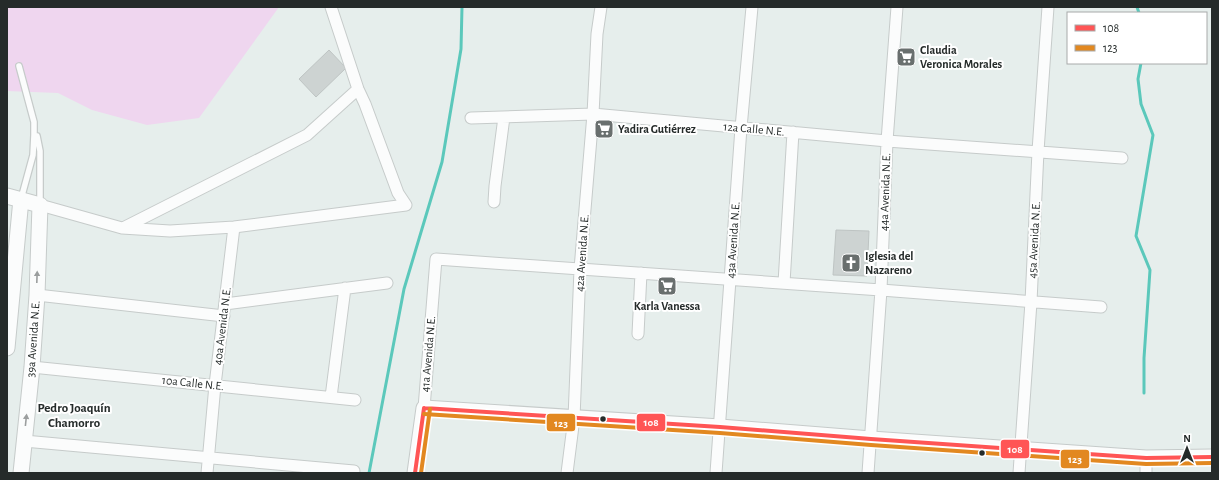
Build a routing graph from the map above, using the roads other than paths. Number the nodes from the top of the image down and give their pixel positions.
1 (331, 7) edge
2 (601, 7) edge
3 (752, 7) edge
4 (897, 7) edge
5 (1048, 7) edge
6 (19, 66) dead end
7 (358, 89) junction
8 (593, 114) junction
9 (504, 117) junction
10 (471, 118) dead end
11 (34, 122) junction
12 (742, 128) junction
13 (793, 132) junction
14 (887, 141) junction
15 (1038, 151) junction
16 (1122, 158) dead end
17 (14, 198) edge
18 (494, 202) dead end
19 (40, 205) junction
20 (234, 227) junction
21 (122, 228) junction
22 (7, 235) edge
23 (15, 258) junction
24 (580, 269) junction
25 (641, 273) junction
26 (730, 279) junction
27 (387, 283) dead end
28 (784, 283) junction
29 (345, 288) junction
30 (881, 290) junction
31 (10, 295) edge
32 (37, 295) junction
33 (1031, 302) junction
34 (225, 304) junction
35 (1101, 307) dead end
36 (224, 316) junction
37 (638, 334) dead end
38 (7, 348) edge
39 (32, 367) junction
40 (215, 385) junction
41 (331, 397) junction
42 (355, 400) dead end
43 (424, 408) junction
44 (574, 418) junction
45 (720, 427) junction
46 (871, 439) junction
47 (24, 441) junction
48 (1022, 450) junction
49 (1212, 457) edge
50 (208, 459) junction
51 (1146, 466) edge
52 (354, 472) dead end
53 (21, 473) edge
54 (207, 473) edge
55 (415, 473) edge
56 (567, 473) edge
57 (716, 473) edge
58 (868, 473) edge
59 (1019, 473) edge

1 - 7 street
2 - 8 street, 42a Avenida N.E.
3 - 12 street, 43a Avenida N.E.
4 - 14 street, 44a Avenida N.E.
5 - 15 street, 45a Avenida N.E.
6 - 11 lane
7 - 20 street
7 - 21 street
8 - 9 street, 12a Calle N.E.
8 - 12 street, 12a Calle N.E.
8 - 24 street, 42a Avenida N.E.
9 - 10 street, 12a Calle N.E.
9 - 18 street
11 - 17 lane
11 - 19 lane
12 - 13 street, 12a Calle N.E.
12 - 26 street, 43a Avenida N.E.
13 - 14 street, 12a Calle N.E.
13 - 28 street
14 - 15 street, 12a Calle N.E.
14 - 30 street, 44a Avenida N.E.
15 - 16 street, 12a Calle N.E.
15 - 33 street, 45a Avenida N.E.
17 - 19 street
17 - 23 street, 39a Avenida N.E.
19 - 21 street
32 -> 19 street, 39a Avenida N.E.
20 - 21 street
20 - 34 street, 40a Avenida N.E.
22 - 23 street
23 - 31 street, 39a Avenida N.E.
24 - 25 street
24 - 43 street, 41a Avenida N.E.
24 - 44 street, 42a Avenida N.E.
25 - 26 street
25 - 37 street
26 - 28 street
26 - 45 street, 43a Avenida N.E.
27 - 29 street
28 - 30 street
29 - 34 street
29 - 41 street
30 - 33 street
30 - 46 street, 44a Avenida N.E.
31 - 38 street, 39a Avenida N.E.
32 - 36 street
32 - 39 street, 39a Avenida N.E.
33 - 35 street
33 - 48 street, 45a Avenida N.E.
34 - 36 street, 40a Avenida N.E.
36 - 40 street, 40a Avenida N.E.
39 - 40 street, 10a Calle N.E.
47 -> 39 street, 39a Avenida N.E.
40 - 41 street, 10a Calle N.E.
40 - 50 street, 40a Avenida N.E.
41 - 42 street, 10a Calle N.E.
43 - 44 street
43 - 55 street, 41a Avenida N.E.
44 - 45 street
44 - 56 street, 42a Avenida N.E.
45 - 46 street
45 - 57 street, 43a Avenida N.E.
46 - 48 street
46 - 58 street, 44a Avenida N.E.
47 - 50 street
47 - 53 street, 39a Avenida N.E.
48 - 51 street
48 - 59 street, 45a Avenida N.E.
49 - 51 street
50 - 52 street
50 - 54 street, 40a Avenida N.E.

